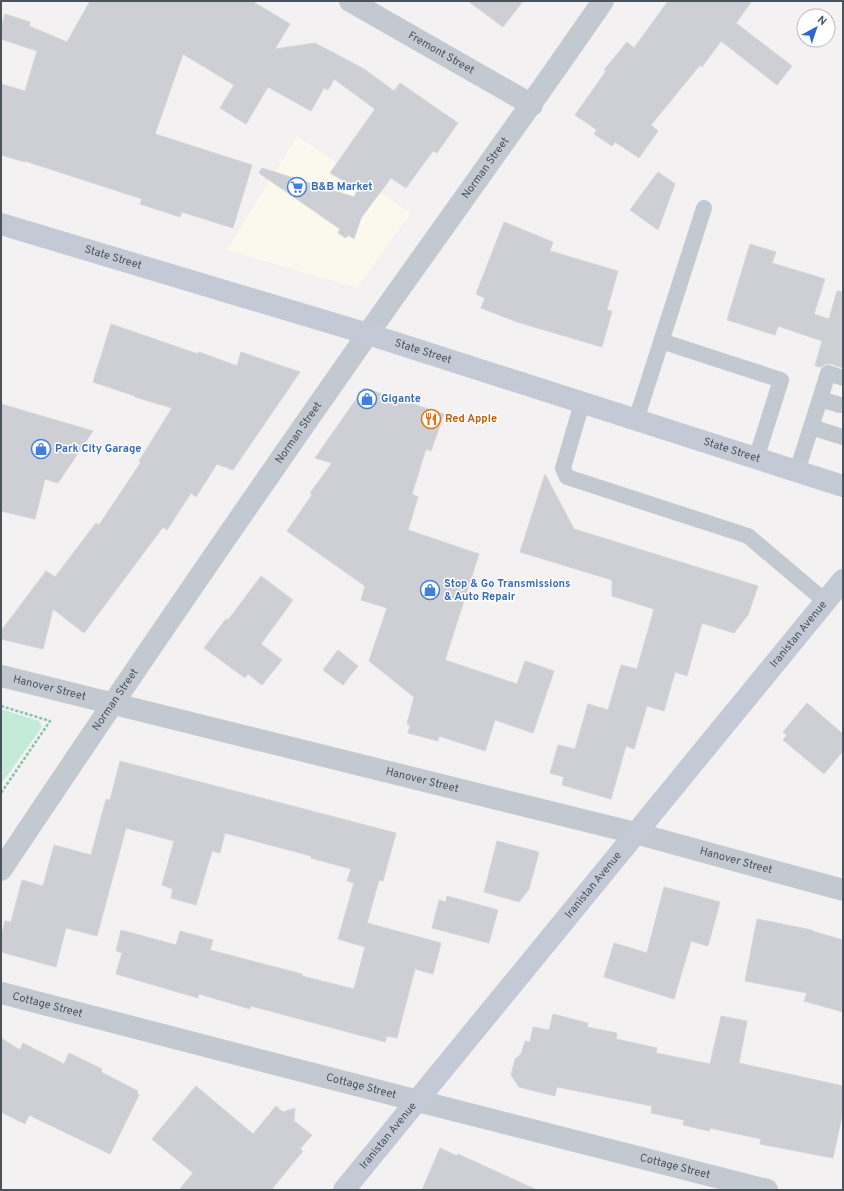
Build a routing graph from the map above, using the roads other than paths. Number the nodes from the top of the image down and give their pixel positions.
1 (350, 1) edge
2 (603, 1) edge
3 (532, 105) junction
4 (704, 208) dead end
5 (1, 224) edge
6 (368, 334) junction
7 (661, 341) junction
8 (843, 378) edge
9 (820, 399) junction
10 (582, 403) junction
11 (840, 405) dead end
12 (636, 420) junction
13 (811, 426) junction
14 (843, 437) edge
15 (756, 459) junction
16 (797, 471) junction
17 (843, 486) edge
18 (843, 580) edge
19 (825, 601) junction
20 (1, 676) edge
21 (112, 703) junction
22 (634, 834) junction
23 (1, 870) edge
24 (843, 890) edge
25 (1, 993) edge
26 (418, 1101) junction
27 (344, 1190) edge
28 (767, 1190) edge

1 - 3 street, Fremont Street
2 - 3 street, Norman Street
3 - 6 street, Norman Street
4 - 7 lane
5 - 6 main road, State Street
6 - 10 main road, State Street
6 - 21 street, Norman Street
7 - 12 lane
7 - 15 lane
8 - 9 lane
9 - 11 lane
9 - 13 lane
10 - 12 main road, State Street
10 - 19 lane
12 - 15 main road, State Street
13 - 14 lane
13 - 16 lane
15 - 16 main road, State Street
16 - 17 main road, State Street
18 - 19 main road, Iranistan Avenue
19 - 22 main road, Iranistan Avenue
20 - 21 street, Hanover Street
21 - 22 street, Hanover Street
21 - 23 street, Norman Street
22 - 24 street, Hanover Street
22 - 26 main road, Iranistan Avenue
25 - 26 street, Cottage Street
26 - 27 main road, Iranistan Avenue
26 - 28 street, Cottage Street

